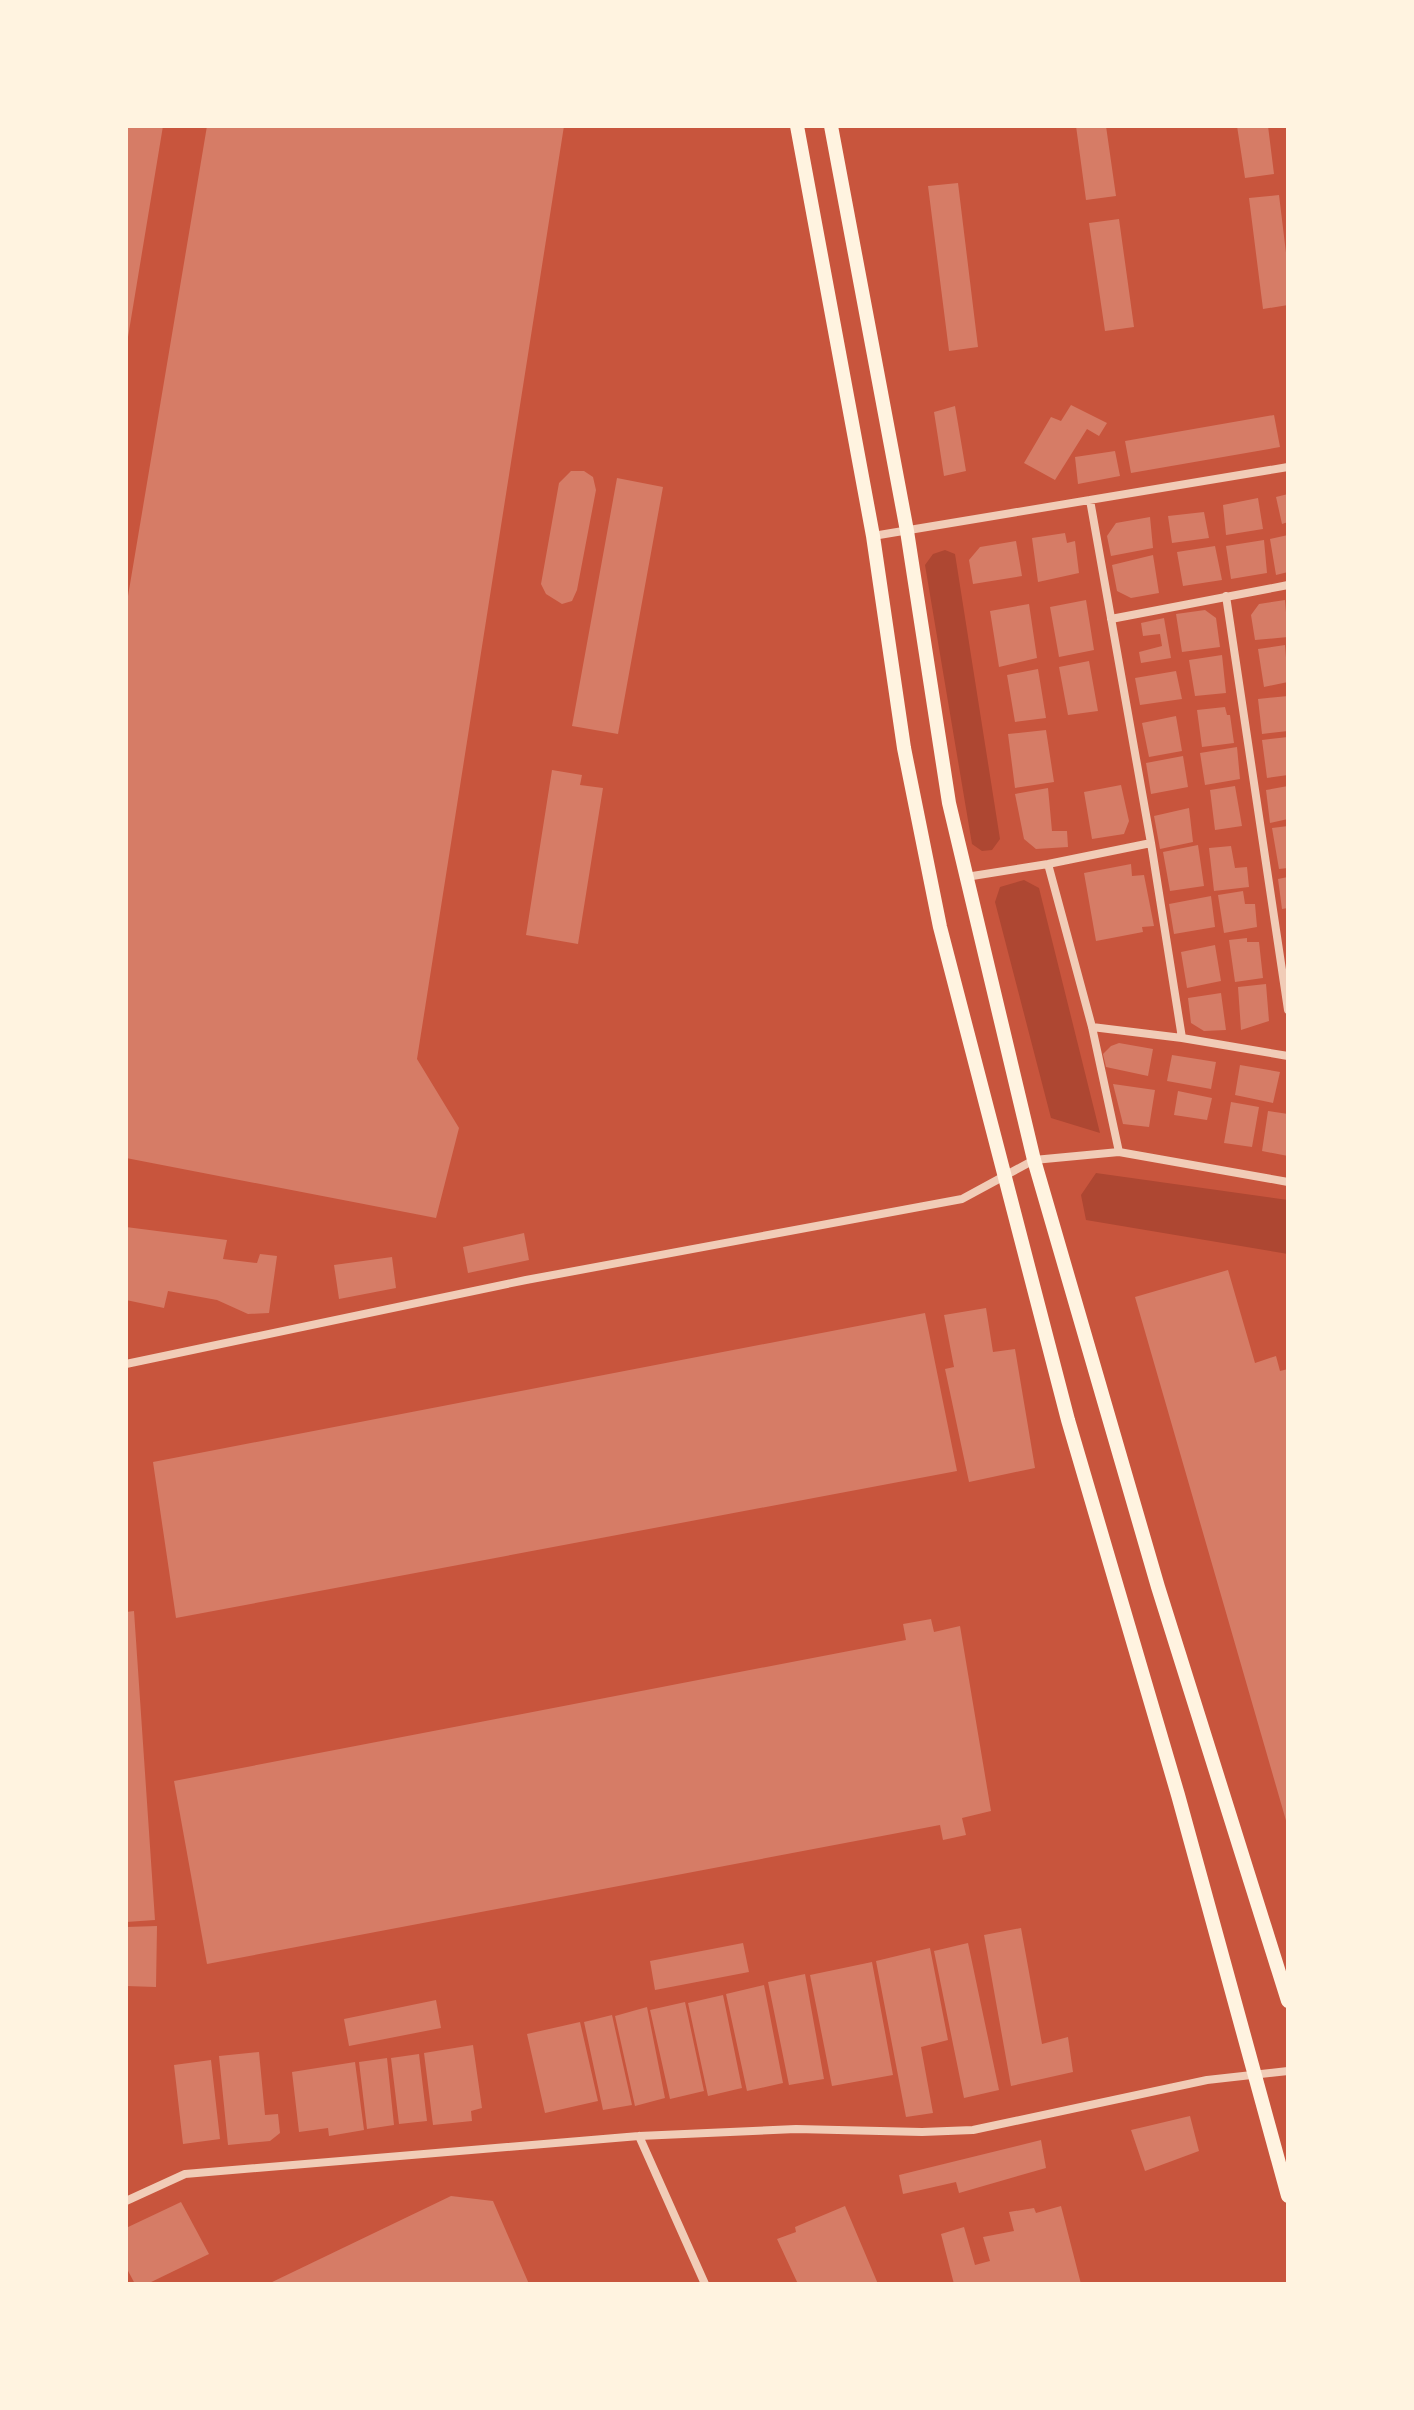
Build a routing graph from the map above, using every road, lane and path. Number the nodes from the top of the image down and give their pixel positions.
1 (797, 126) edge
2 (831, 126) edge
3 (1288, 467) edge
4 (1090, 500) junction
5 (907, 531) junction
6 (873, 536) junction
7 (1288, 585) edge
8 (1226, 596) junction
9 (1111, 619) junction
10 (1151, 843) junction
11 (1048, 864) junction
12 (966, 877) junction
13 (1288, 1010) edge
14 (1092, 1027) junction
15 (1182, 1038) junction
16 (1288, 1056) edge
17 (1119, 1152) junction
18 (1034, 1160) junction
19 (1003, 1175) junction
20 (1288, 1182) edge
21 (126, 1364) edge
22 (1288, 2001) edge
23 (1288, 2071) edge
24 (1255, 2076) junction
25 (639, 2136) junction
26 (1288, 2196) edge
27 (126, 2201) edge
28 (705, 2284) edge

1 - 6 main road
2 - 5 main road
3 - 4 street
4 - 5 street
4 - 9 street
5 - 6 street
5 - 12 main road
6 - 19 main road
7 - 8 street
8 - 9 street
8 - 13 street
9 - 10 street
10 - 11 street
10 - 15 street
11 - 12 street
11 - 14 street
12 - 18 main road
14 - 15 street
14 - 17 street
15 - 16 street
17 - 18 street
17 - 20 street
18 - 19 street
18 - 22 main road
19 - 21 street
19 - 24 main road
23 - 24 street
24 - 25 street
24 - 26 main road
25 - 27 street
25 - 28 street

